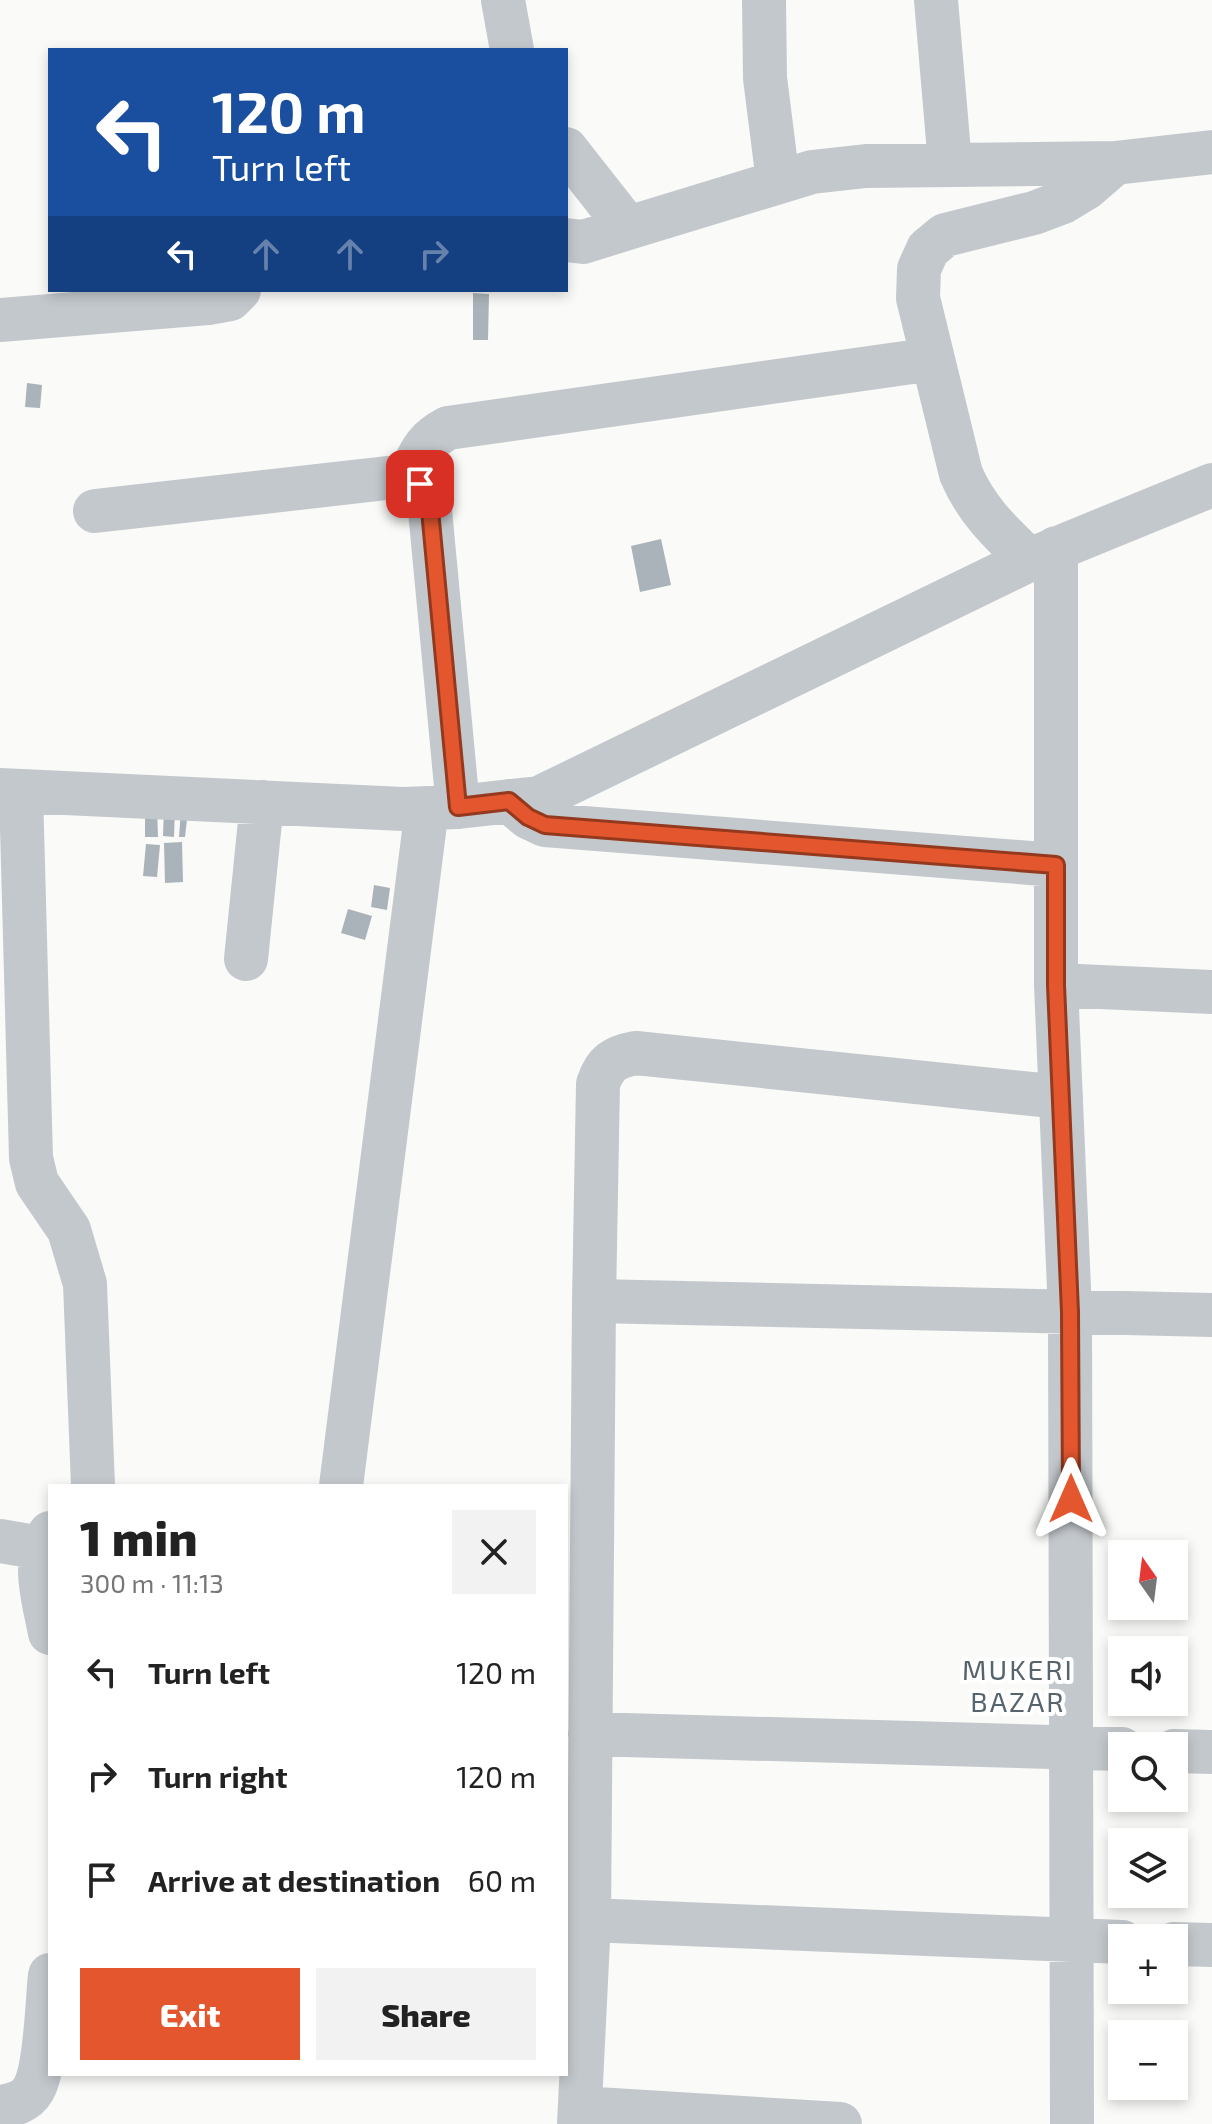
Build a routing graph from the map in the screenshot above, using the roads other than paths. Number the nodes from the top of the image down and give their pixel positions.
1 (503, 0) edge
2 (764, 0) edge
3 (936, 0) edge
4 (512, 48) edge
5 (568, 152) edge
6 (1212, 152) edge
7 (1115, 163) junction
8 (950, 164) junction
9 (778, 181) junction
10 (628, 228) junction
11 (568, 240) edge
12 (237, 292) edge
13 (0, 320) edge
14 (933, 359) junction
15 (408, 478) junction
16 (1212, 485) edge
17 (95, 511) dead end
18 (1043, 554) junction
19 (10, 791) edge
20 (509, 801) junction
21 (262, 802) junction
22 (442, 807) junction
23 (1056, 865) junction
24 (246, 959) dead end
25 (1056, 985) junction
26 (1212, 992) edge
27 (1061, 1097) junction
28 (594, 1301) junction
29 (1070, 1312) junction
30 (1212, 1315) edge
31 (93, 1484) edge
32 (341, 1484) edge
33 (30, 1541) edge
34 (48, 1622) edge
35 (590, 1734) junction
36 (1071, 1748) junction
37 (1108, 1749) edge
38 (1188, 1751) edge
39 (1212, 1752) edge
40 (589, 1920) junction
41 (1071, 1941) junction
42 (1108, 1942) edge
43 (1188, 1944) edge
44 (1212, 1945) edge
45 (48, 1995) edge
46 (21, 2108) edge
47 (580, 2116) edge
48 (840, 2124) edge
49 (1072, 2124) edge

1 - 4 street
2 - 9 street
3 - 8 street
5 - 10 street
6 - 7 street
7 - 8 street
7 - 14 street
8 - 9 street
9 - 10 street
10 - 11 street
12 - 13 street
14 - 15 street
14 - 18 street
15 - 17 street
15 - 22 street
16 - 18 street
18 - 20 street
18 - 23 street
19 - 21 street
19 - 31 street
20 - 22 street
20 - 23 street
21 - 22 street
21 - 24 street
22 - 32 street
23 - 25 street
25 - 26 street
25 - 27 street
27 - 28 street
27 - 29 street
28 - 29 street
28 - 35 street
29 - 30 street
29 - 36 street
33 - 34 street
35 - 36 street
35 - 40 street
36 - 37 street
36 - 41 street
38 - 39 street
40 - 41 street
40 - 47 street
41 - 42 street
41 - 49 street
43 - 44 street
45 - 46 street
47 - 48 street

